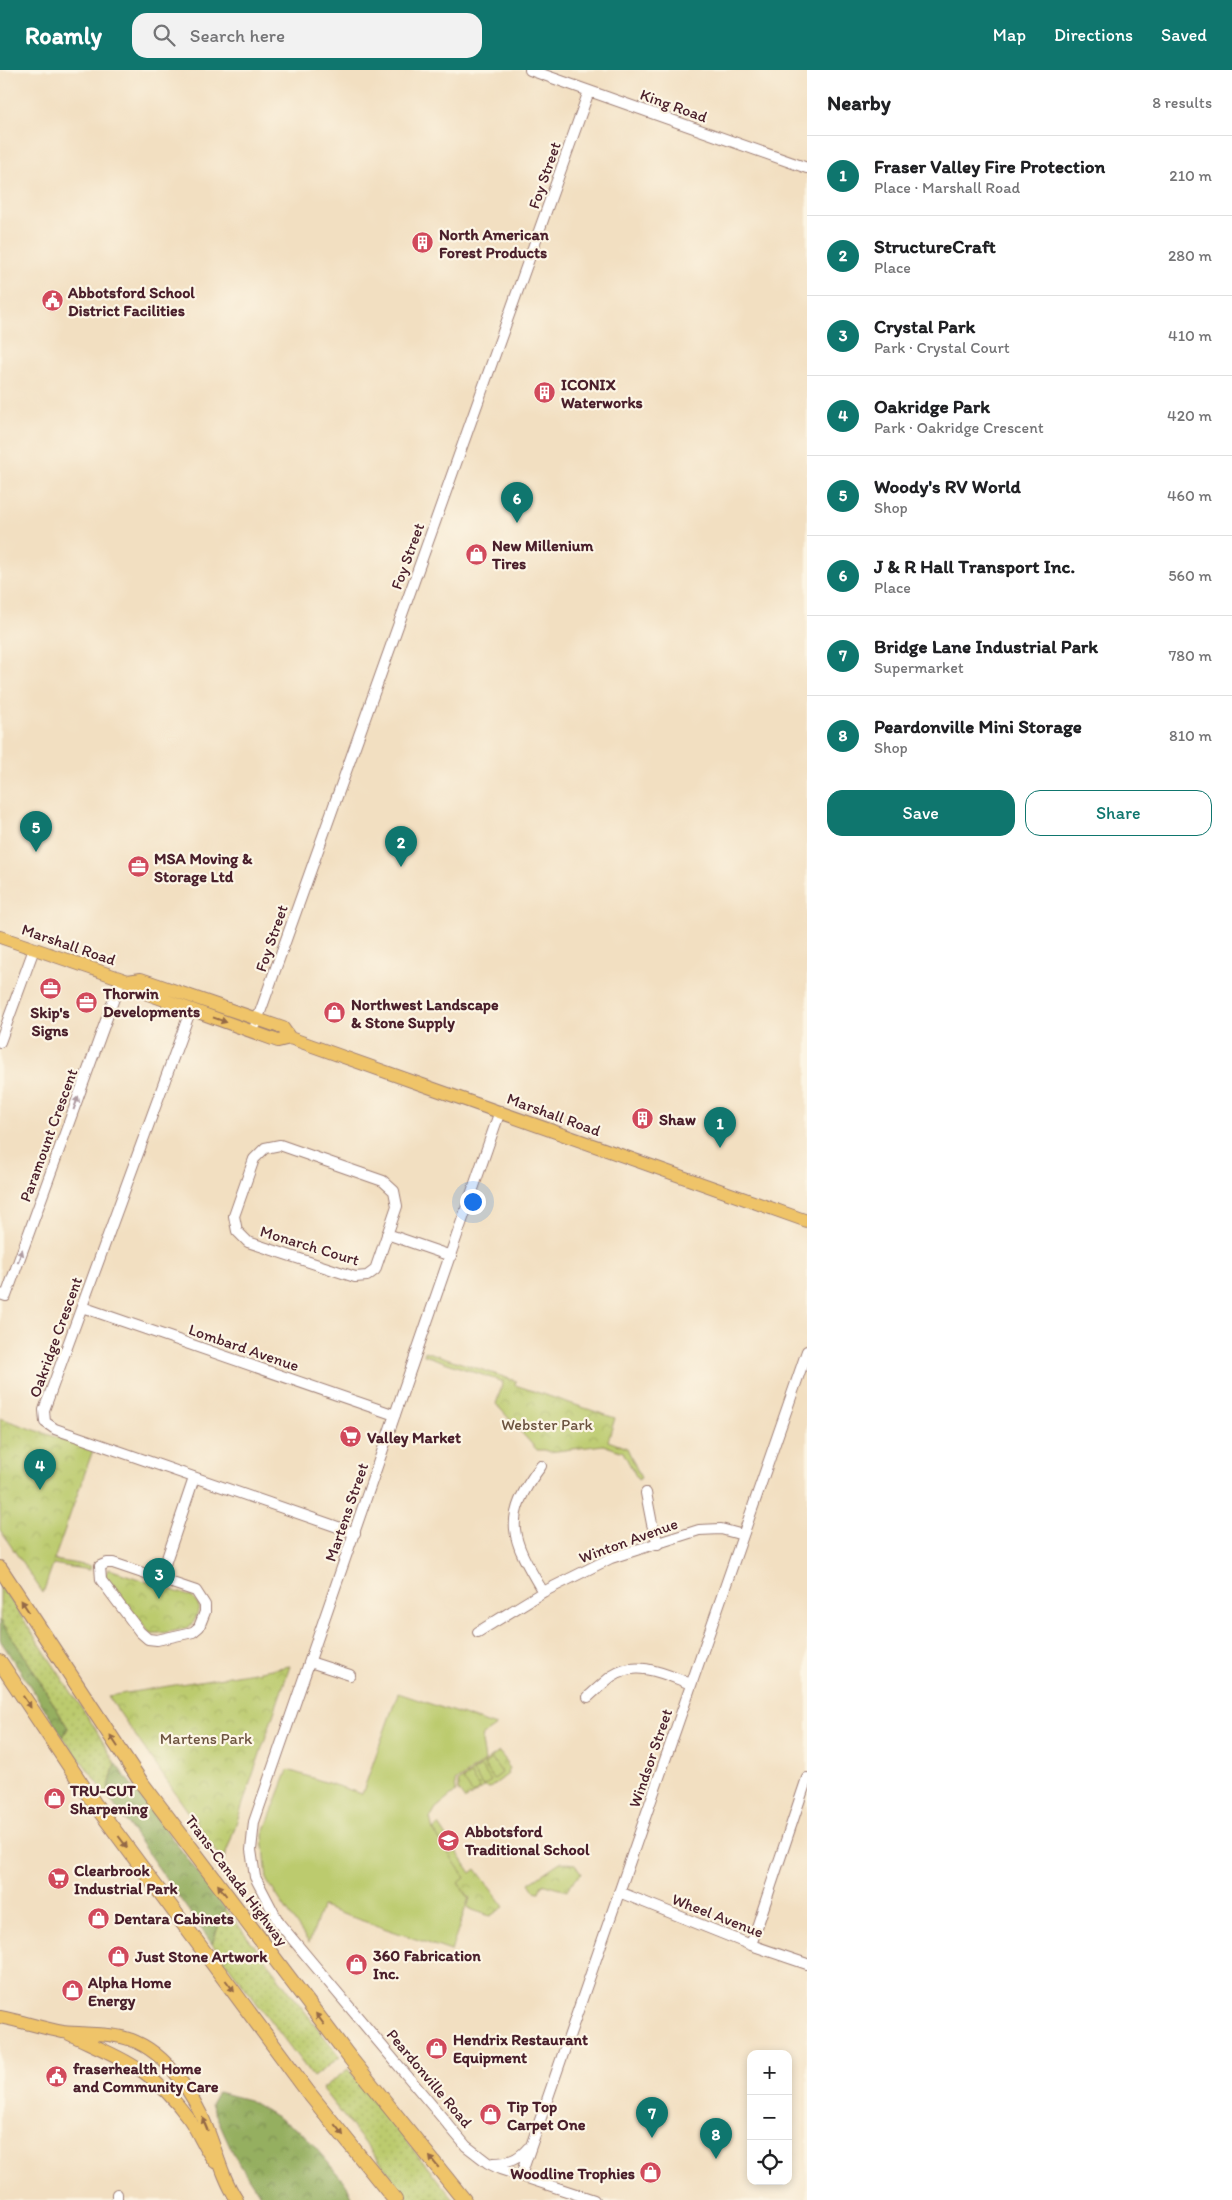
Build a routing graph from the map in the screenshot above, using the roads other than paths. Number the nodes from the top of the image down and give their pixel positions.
1 (530, 70) edge
2 (589, 91) junction
3 (807, 168) edge
4 (0, 936) edge
5 (34, 949) junction
6 (124, 980) junction
7 (191, 1010) junction
8 (255, 1026) junction
9 (0, 1042) edge
10 (500, 1111) junction
11 (807, 1221) edge
12 (387, 1234) junction
13 (451, 1256) junction
14 (0, 1294) edge
15 (82, 1308) junction
16 (807, 1351) edge
17 (395, 1415) junction
18 (541, 1466) dead end
19 (194, 1478) junction
20 (646, 1493) dead end
21 (355, 1533) junction
22 (743, 1535) junction
23 (658, 1544) junction
24 (0, 1568) edge
25 (160, 1579) junction
26 (543, 1592) junction
27 (478, 1632) dead end
28 (0, 1662) edge
29 (310, 1662) junction
30 (350, 1675) dead end
31 (691, 1684) junction
32 (588, 1697) dead end
33 (807, 1778) edge
34 (620, 1892) junction
35 (279, 1922) joint
36 (751, 1945) junction
37 (807, 1964) edge
38 (0, 2017) edge
39 (64, 2032) junction
40 (532, 2143) junction
41 (488, 2163) junction
42 (221, 2170) junction
43 (521, 2175) junction
44 (236, 2200) edge
45 (395, 2200) edge
46 (464, 2200) edge
47 (594, 2200) edge

1 - 2 street, King Road
2 - 3 street, King Road
2 - 8 street, Foy Street
4 - 5 main road, Marshall Road
5 - 6 main road, Marshall Road
5 - 9 street
6 - 7 main road, Marshall Road
6 - 8 main road, Marshall Road
14 -> 6 street, Paramount Crescent
7 -> 8 main road, Marshall Road
7 - 15 street, Oakridge Crescent
8 - 10 main road, Marshall Road
10 - 11 main road, Marshall Road
10 - 13 street, Martens Street
12 - 12 street, Monarch Court
12 - 13 street
13 - 17 street, Martens Street
15 - 17 street, Lombard Avenue
15 - 19 street, Oakridge Crescent
16 - 22 street, Windsor Street
17 - 21 street, Martens Street
18 - 26 street
19 - 21 street, Oakridge Crescent
19 - 25 street
20 - 23 street
21 - 29 street, Martens Street
22 - 23 street, Winton Avenue
22 - 31 street, Windsor Street
23 - 26 street, Winton Avenue
46 -> 24 highway, Trans-Canada Highway
25 - 25 street
26 - 27 street, Winton Avenue
28 -> 45 highway
29 - 30 street
29 - 35 street, Martens Street
31 - 32 street
31 - 34 street, Windsor Street
33 - 36 street
34 - 36 street, Wheel Avenue
34 - 40 street, Windsor Street
35 - 41 street, Peardonville Road
36 - 37 street, Wheel Avenue
38 - 39 main road
39 - 42 main road
42 -> 39 main road
40 - 41 street
40 - 43 street, Windsor Street
41 - 43 street, Peardonville Road
42 - 44 main road
43 - 47 street, Peardonville Road

